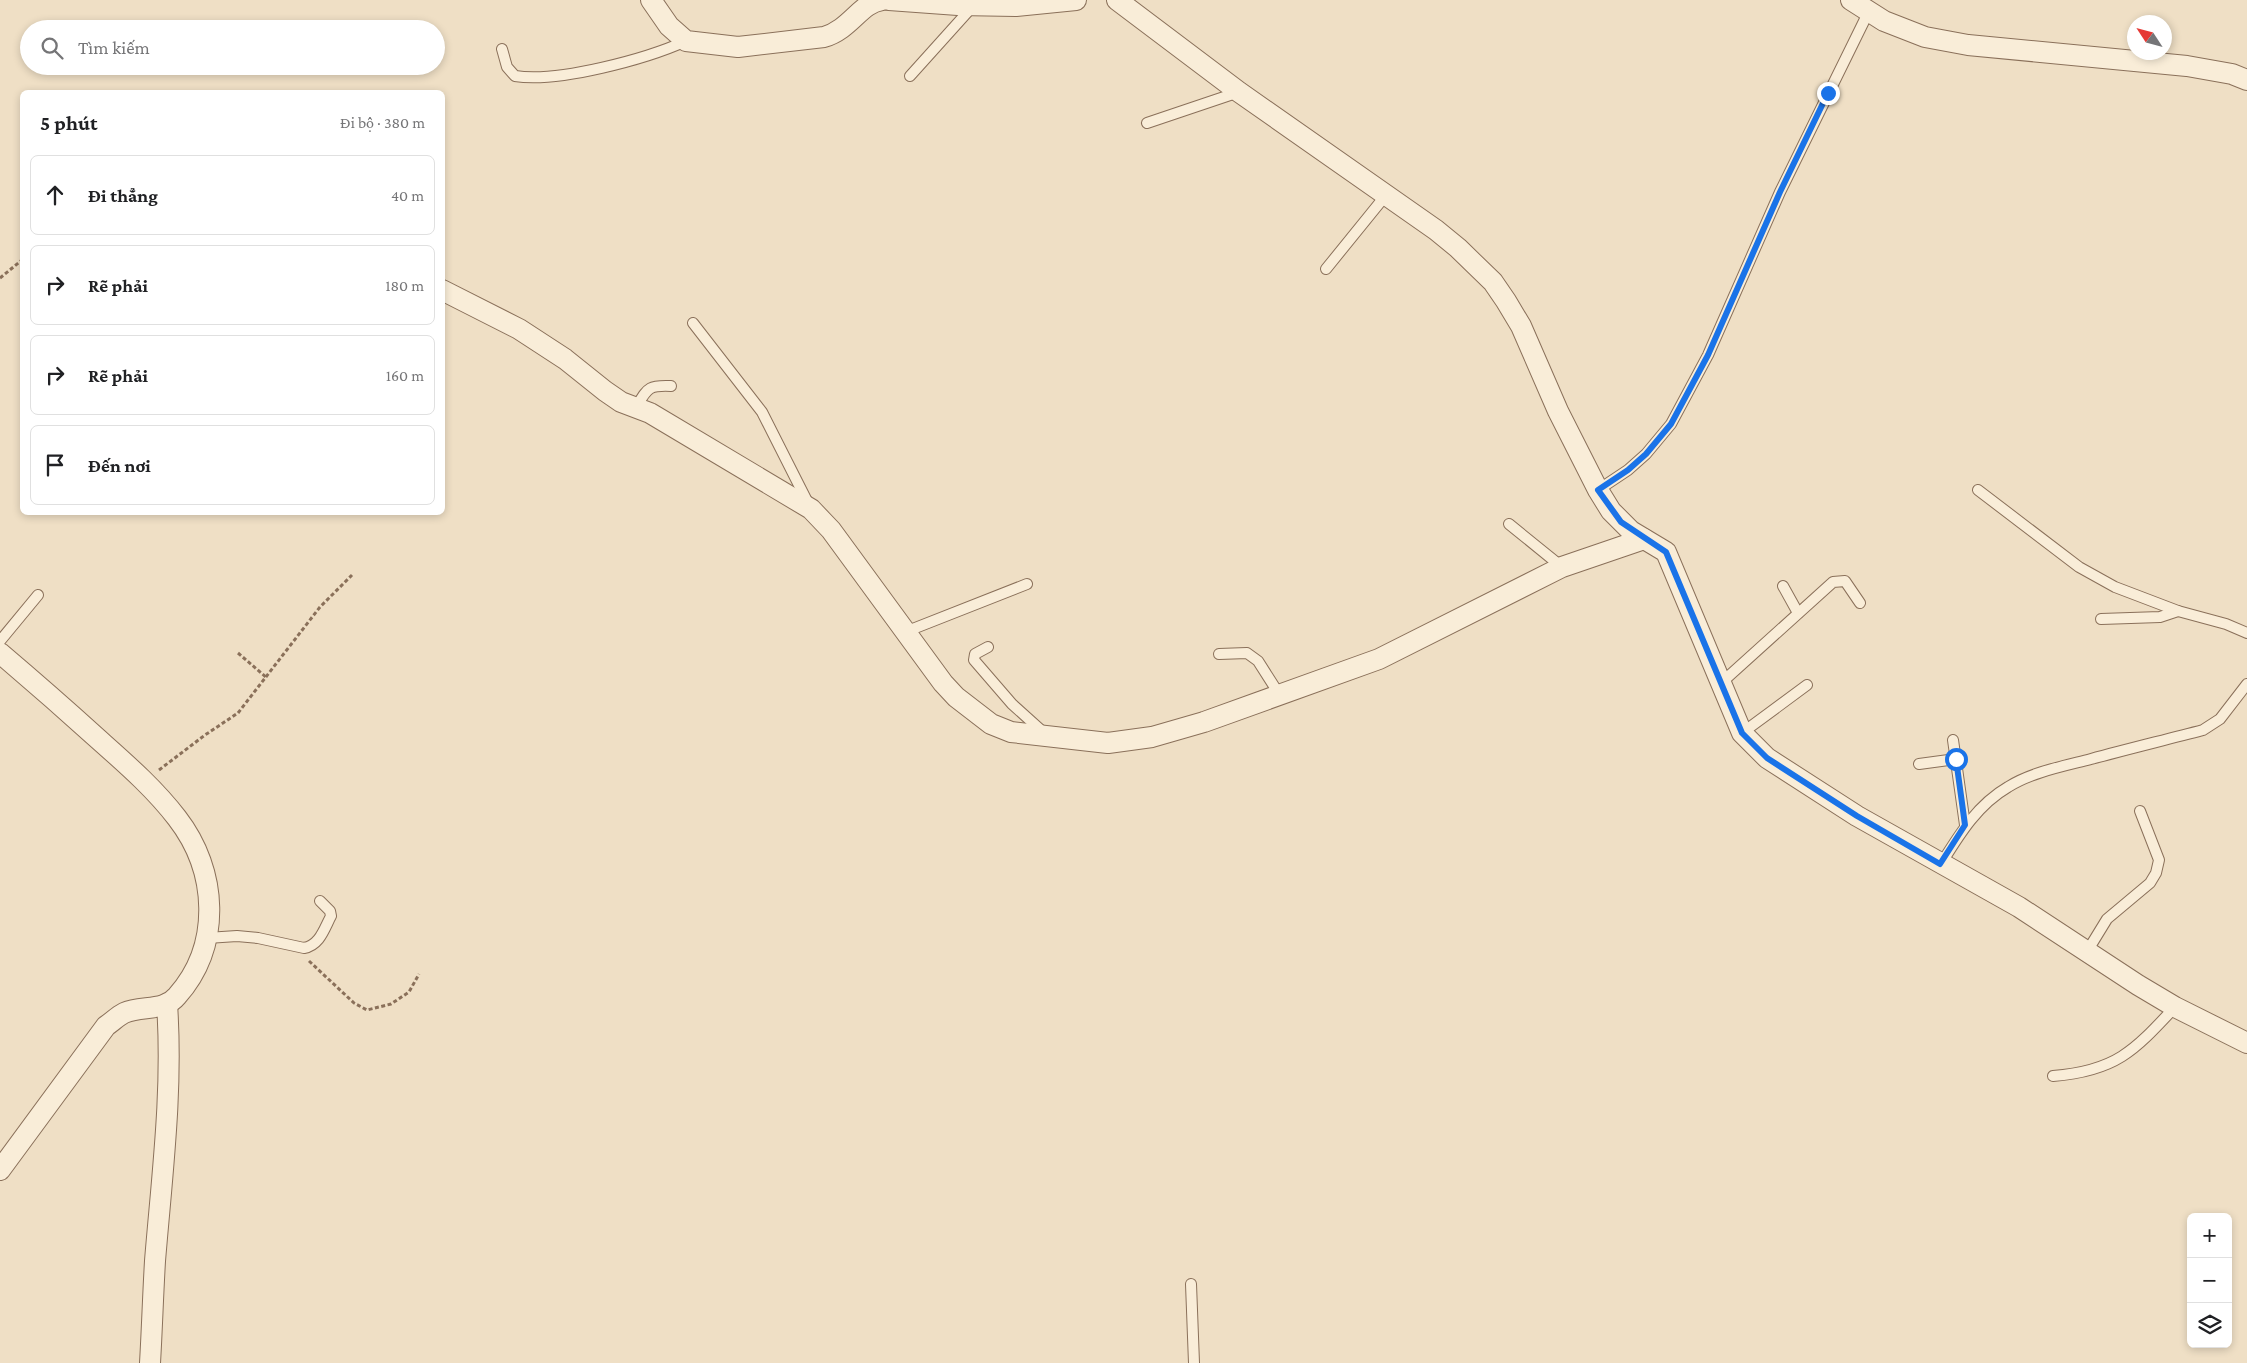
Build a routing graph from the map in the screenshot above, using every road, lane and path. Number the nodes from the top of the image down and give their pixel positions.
1 (651, 0) edge
2 (882, 0) edge
3 (889, 0) edge
4 (1076, 0) edge
5 (1117, 0) edge
6 (1851, 0) edge
7 (974, 6) junction
8 (1869, 11) junction
9 (686, 41) junction
10 (502, 50) dead end
11 (910, 76) dead end
12 (2247, 80) edge
13 (1239, 92) junction
14 (1147, 123) dead end
15 (1386, 195) junction
16 (20, 262) edge
17 (1326, 268) dead end
18 (0, 278) edge
19 (445, 291) edge
20 (692, 323) dead end
21 (672, 386) dead end
22 (636, 407) junction
23 (1598, 490) junction
24 (1978, 490) dead end
25 (811, 509) junction
26 (1508, 524) dead end
27 (1644, 539) junction
28 (1562, 567) junction
29 (352, 575) dead end
30 (1027, 584) dead end
31 (1783, 586) dead end
32 (38, 595) dead end
33 (1860, 603) dead end
34 (2178, 610) junction
35 (1798, 613) junction
36 (2101, 619) dead end
37 (905, 632) junction
38 (2247, 633) edge
39 (0, 641) edge
40 (988, 646) dead end
41 (0, 653) edge
42 (238, 653) dead end
43 (1219, 654) dead end
44 (267, 678) junction
45 (1720, 684) junction
46 (2247, 684) edge
47 (1807, 685) dead end
48 (1279, 694) junction
49 (1742, 733) junction
50 (1048, 737) junction
51 (1953, 740) dead end
52 (1956, 759) junction
53 (1919, 764) dead end
54 (145, 781) junction
55 (2140, 811) dead end
56 (1965, 825) junction
57 (1940, 864) junction
58 (320, 901) dead end
59 (207, 938) junction
60 (294, 946) junction
61 (2088, 950) junction
62 (419, 974) dead end
63 (167, 1004) junction
64 (2175, 1007) junction
65 (2247, 1043) edge
66 (2053, 1076) dead end
67 (0, 1170) edge
68 (1191, 1284) dead end
69 (150, 1363) edge
70 (1194, 1363) edge

1 - 9 street
2 - 9 street
3 - 7 street
4 - 7 street
5 - 13 street
6 - 8 street
7 - 11 lane
8 - 12 street
8 - 23 lane
9 - 10 lane
13 - 14 lane
13 - 15 street
15 - 17 lane
15 - 23 street
16 - 18 path
19 - 22 street
20 - 25 lane
21 - 22 lane
22 - 25 street
23 - 27 street
24 - 34 lane
25 - 37 street
26 - 28 lane
27 - 28 street
27 - 45 street
28 - 48 street
29 - 44 path
30 - 37 lane
31 - 35 lane
32 - 39 lane
33 - 35 lane
34 - 36 lane
34 - 38 lane
35 - 45 lane
37 - 50 street
40 - 50 lane
41 - 54 street
42 - 44 path
43 - 48 lane
44 - 54 path
45 - 49 street
46 - 56 lane
47 - 49 lane
48 - 50 street
49 - 57 street
51 - 52 lane
52 - 53 lane
52 - 56 lane
54 - 59 street
55 - 61 lane
56 - 57 lane
57 - 61 street
58 - 60 lane
59 - 60 lane
59 - 63 street
60 - 62 path
61 - 64 street
63 - 67 street
63 - 69 street
64 - 65 street
64 - 66 lane
68 - 70 lane

